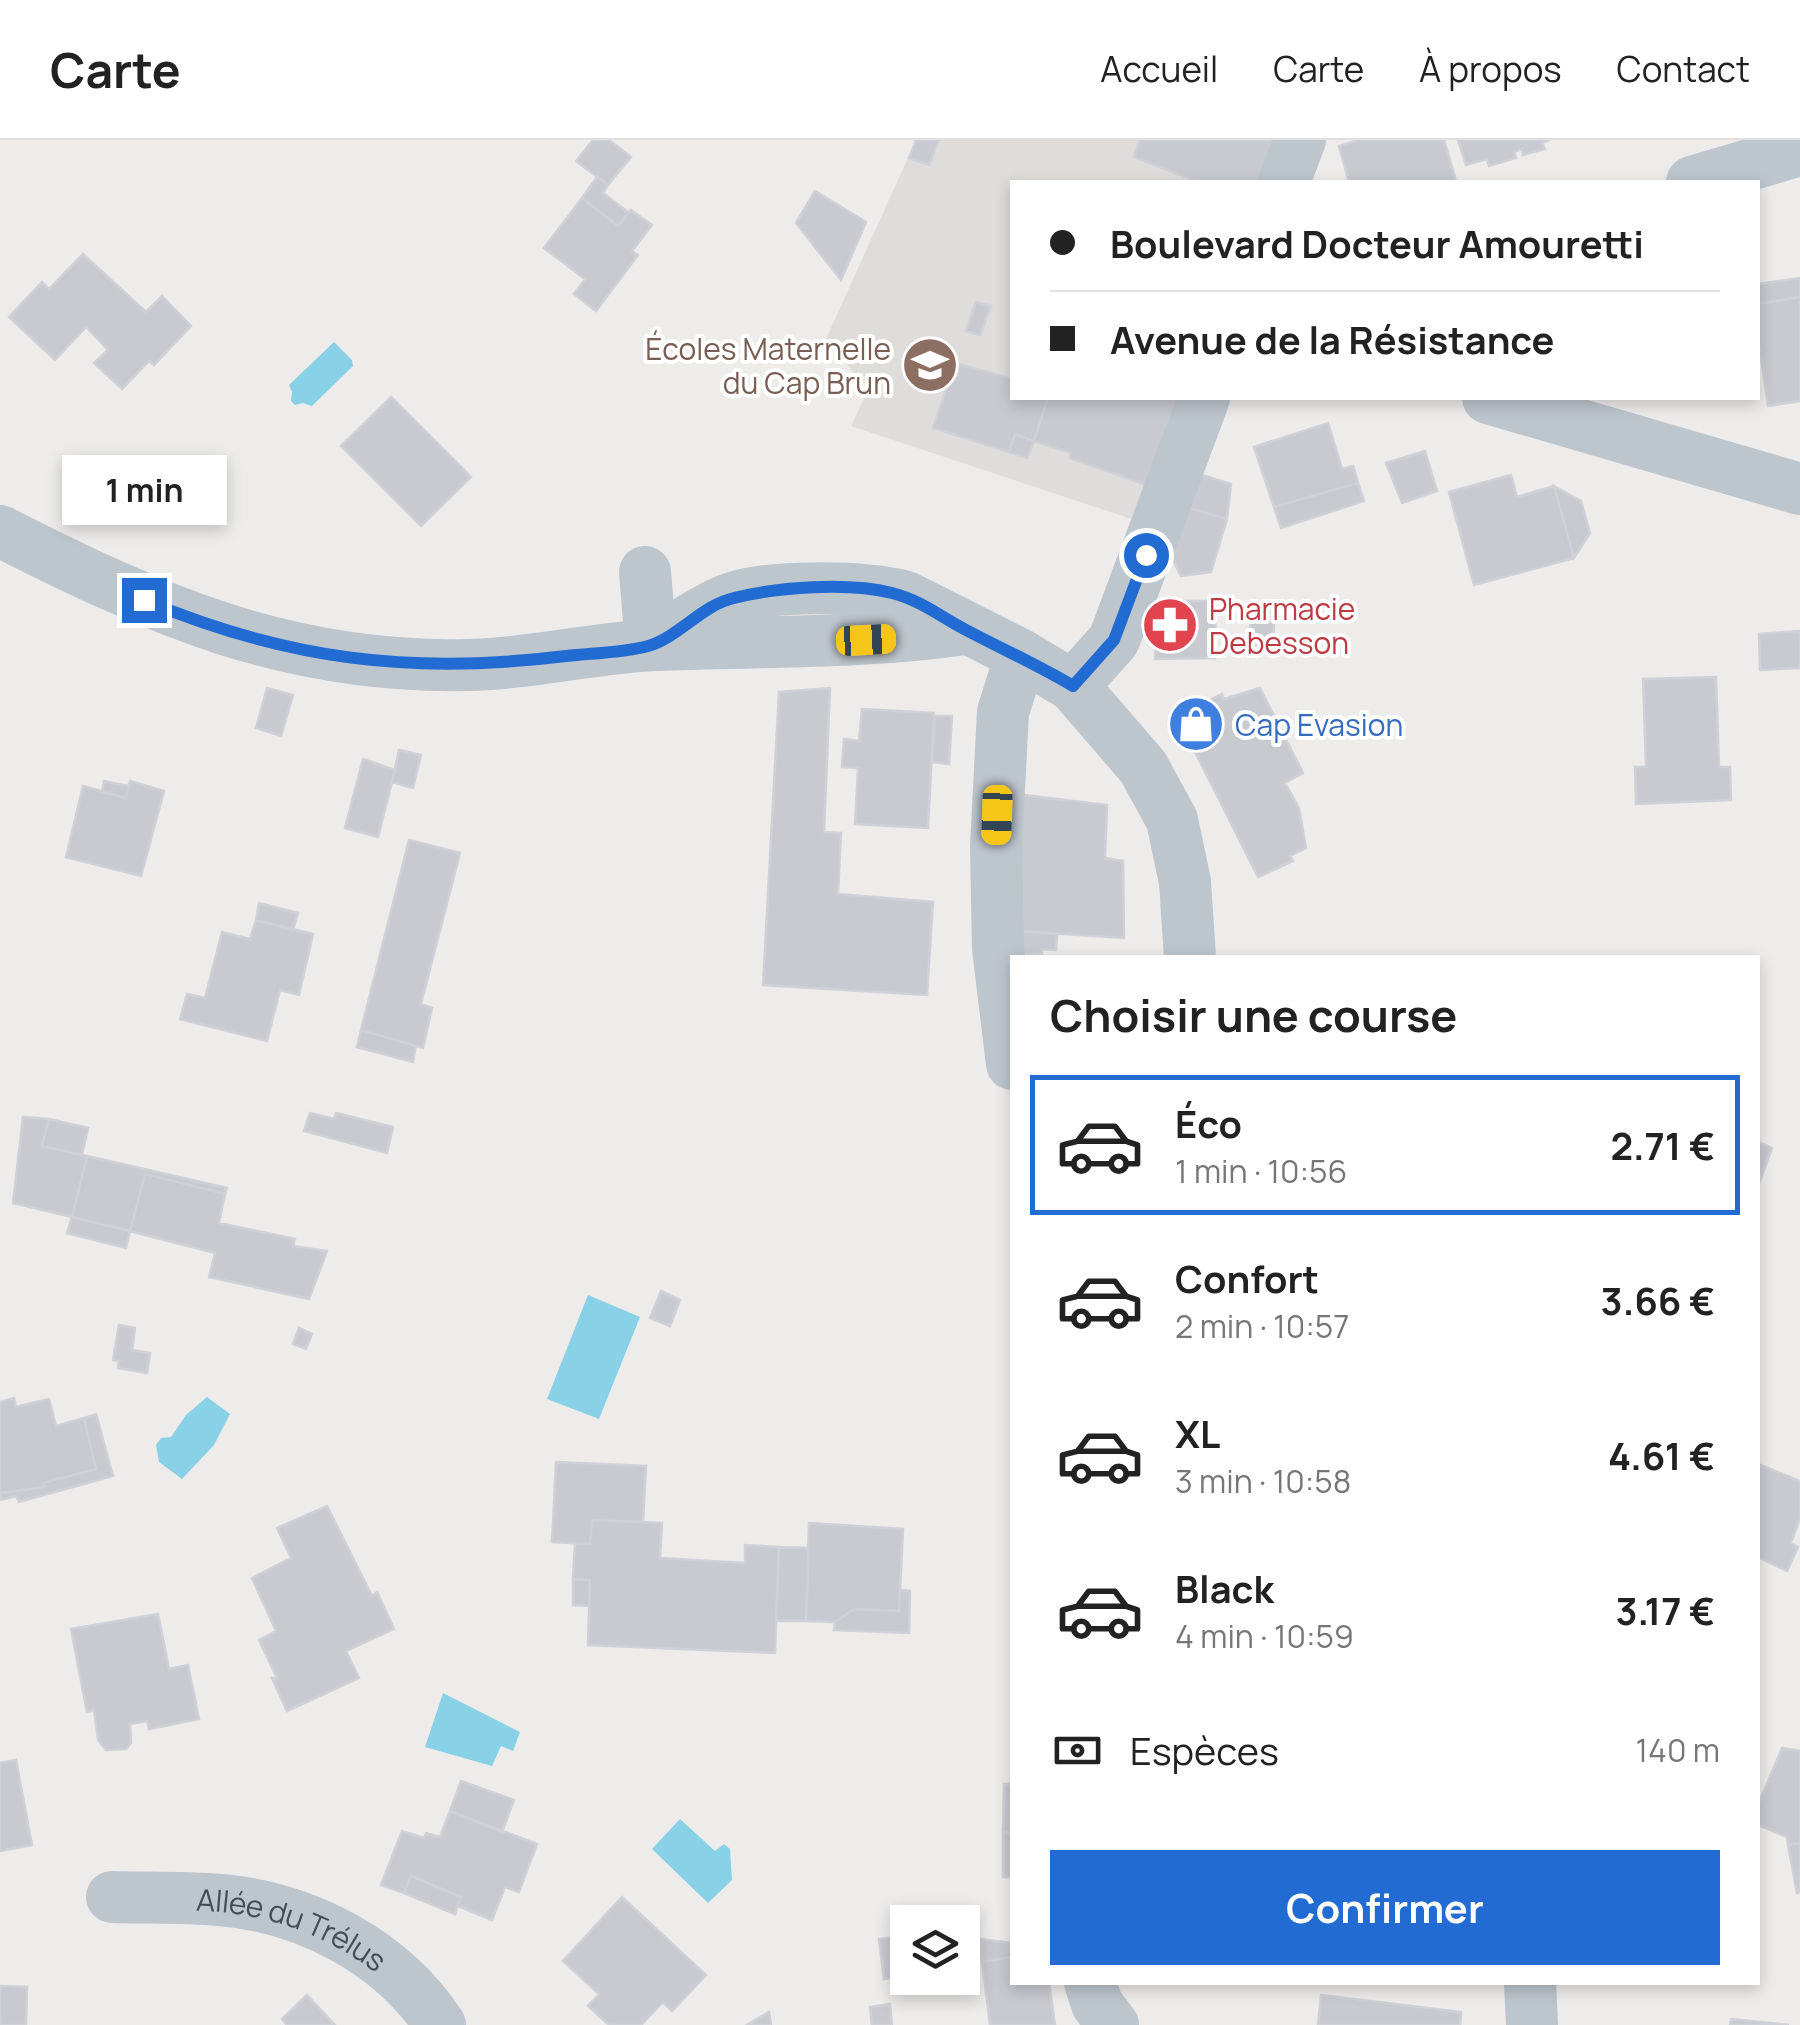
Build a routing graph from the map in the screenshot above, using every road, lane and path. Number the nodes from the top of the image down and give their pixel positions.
1 (1300, 140) edge
2 (1800, 150) edge
3 (1285, 180) edge
4 (1699, 180) edge
5 (1203, 400) edge
6 (1495, 400) edge
7 (1800, 489) edge
8 (0, 531) edge
9 (645, 572) dead end
10 (734, 580) junction
11 (965, 630) junction
12 (704, 644) junction
13 (651, 646) junction
14 (1021, 655) junction
15 (1073, 686) junction
16 (1190, 955) edge
17 (1010, 1047) edge
18 (112, 1898) dead end
19 (1091, 1985) edge
20 (1530, 1985) edge
21 (440, 2025) edge
22 (1113, 2025) edge
23 (1532, 2025) edge

1 - 3 street
2 - 4 street
5 - 15 street
6 - 7 street
8 - 13 street
9 - 13 street
10 - 11 street
10 - 12 street
10 - 13 street
11 - 12 street
11 - 14 street
12 - 13 street
14 - 15 street
14 - 17 street
15 - 16 street
18 - 21 street, Allée du Trélus
19 - 22 street
20 - 23 street

